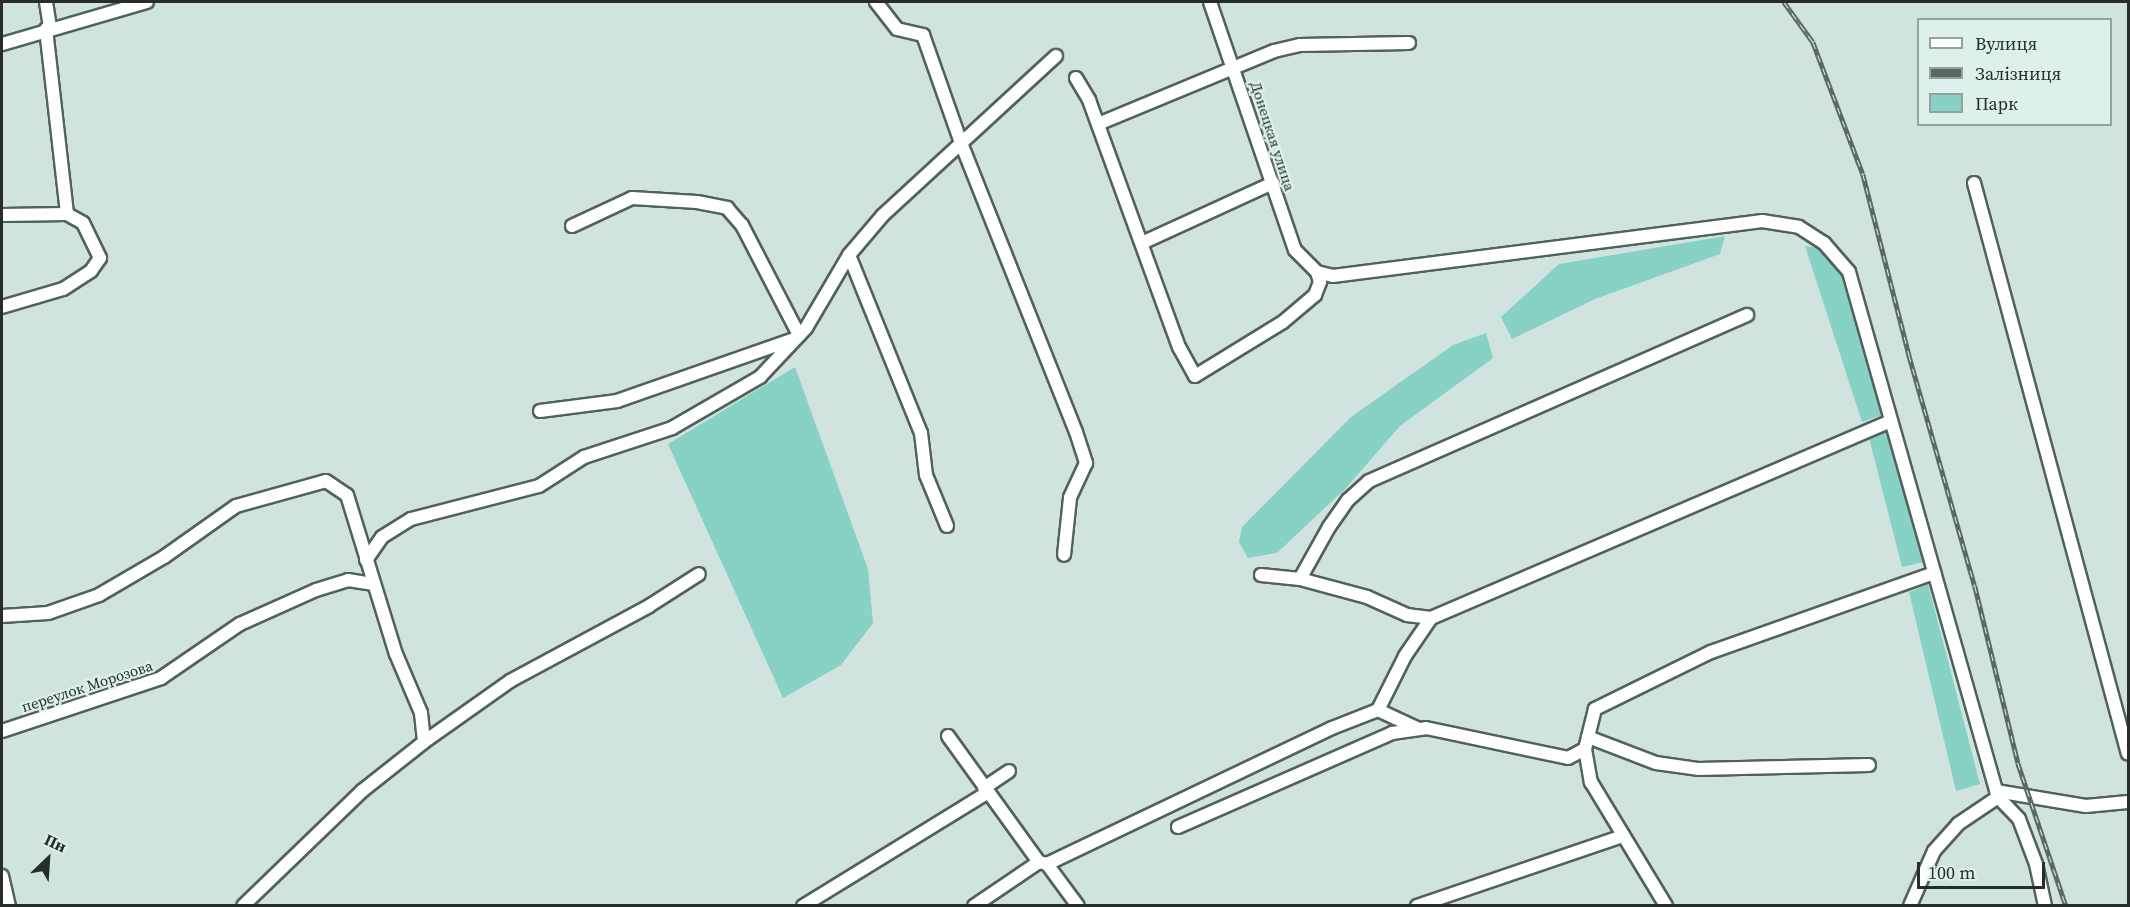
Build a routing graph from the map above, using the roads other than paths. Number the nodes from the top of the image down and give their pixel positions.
1 (46, 2) edge
2 (147, 2) edge
3 (876, 2) edge
4 (1210, 2) edge
5 (48, 28) junction
6 (1409, 43) dead end
7 (2, 44) edge
8 (1056, 56) dead end
9 (1235, 69) junction
10 (1076, 78) dead end
11 (1098, 124) junction
12 (961, 143) junction
13 (1273, 183) junction
14 (1974, 183) dead end
15 (67, 214) junction
16 (2, 215) edge
17 (572, 226) dead end
18 (1144, 242) junction
19 (849, 255) junction
20 (1317, 272) junction
21 (2, 307) edge
22 (1747, 315) dead end
23 (798, 337) junction
24 (540, 411) dead end
25 (1891, 421) junction
26 (947, 526) dead end
27 (1064, 555) dead end
28 (366, 560) junction
29 (1934, 573) junction
30 (699, 574) dead end
31 (1261, 575) dead end
32 (1300, 579) junction
33 (374, 584) junction
34 (2, 616) edge
35 (1431, 618) junction
36 (1378, 710) junction
37 (1420, 729) junction
38 (2, 731) edge
39 (948, 736) dead end
40 (424, 742) junction
41 (1587, 743) junction
42 (2128, 754) edge
43 (1869, 765) dead end
44 (1009, 771) dead end
45 (986, 791) junction
46 (1997, 794) junction
47 (2128, 802) edge
48 (1178, 827) dead end
49 (1623, 836) junction
50 (1043, 863) junction
51 (2, 876) edge
52 (9, 906) edge
53 (243, 906) edge
54 (804, 906) edge
55 (974, 906) edge
56 (1078, 906) edge
57 (1417, 906) edge
58 (1666, 906) edge
59 (1910, 906) edge
60 (2045, 906) edge

1 - 5 street
2 - 5 street
3 - 12 street
4 - 9 street, Донецкая улица
5 - 7 street
5 - 15 street
6 - 9 street
8 - 12 street
9 - 11 street
9 - 13 street, Донецкая улица
10 - 11 street
11 - 18 street
12 - 19 street
12 - 27 street
13 - 18 street
13 - 20 street, Донецкая улица
14 - 42 street
15 - 16 street
15 - 21 street
17 - 23 street
18 - 20 street
19 - 23 street
19 - 26 street
20 - 25 street
22 - 32 street
23 - 24 street
23 - 28 street
25 - 29 street
25 - 35 street
28 - 33 street
28 - 34 street
29 - 41 street
29 - 46 street
30 - 40 street
31 - 32 street
32 - 35 street
33 - 38 street, переулок Морозова
33 - 40 street
35 - 36 street
36 - 37 street
36 - 50 street
37 - 41 street
37 - 48 street
39 - 45 street
40 - 53 street
41 - 43 street
41 - 49 street
44 - 45 street
45 - 50 street
45 - 54 street
46 - 47 street
46 - 59 street
46 - 60 street
49 - 57 street
49 - 58 street
50 - 55 street
50 - 56 street
51 - 52 street

